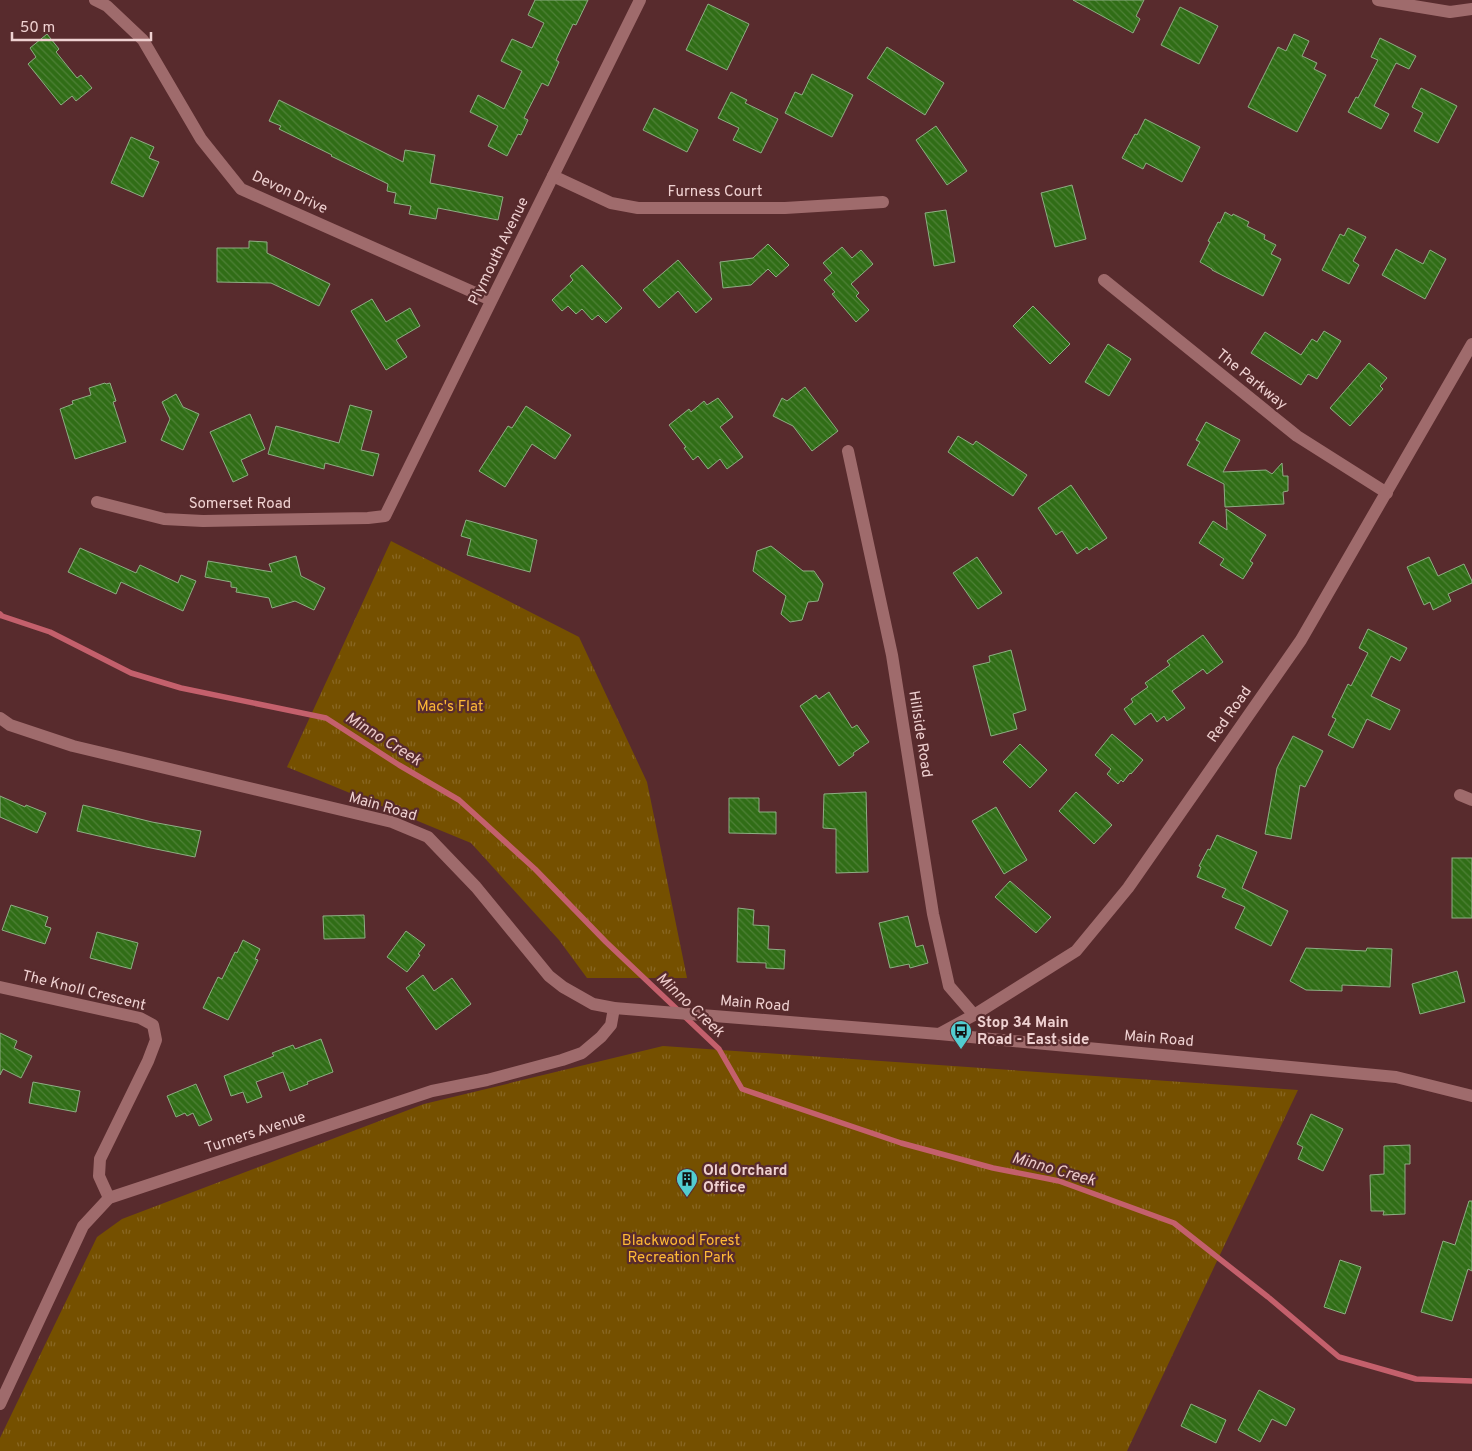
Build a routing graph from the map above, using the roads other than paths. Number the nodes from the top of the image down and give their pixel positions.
1 (95, 0) edge
2 (640, 0) edge
3 (1378, 0) edge
4 (1472, 10) edge
5 (553, 176) junction
6 (883, 202) dead end
7 (1104, 280) dead end
8 (491, 300) junction
9 (1472, 344) edge
10 (848, 451) dead end
11 (1386, 494) junction
12 (97, 502) dead end
13 (384, 516) joint
14 (0, 718) edge
15 (0, 987) edge
16 (614, 1008) junction
17 (974, 1015) junction
18 (939, 1034) junction
19 (1472, 1096) edge
20 (109, 1198) junction
21 (0, 1404) edge

1 - 8 street, Devon Drive
2 - 5 street, Plymouth Avenue
3 - 4 street
5 - 6 street, Furness Court
5 - 8 street, Plymouth Avenue
7 - 11 street, The Parkway
8 - 13 street, Plymouth Avenue
9 - 11 street, Red Road
10 - 17 street, Hillside Road
11 - 17 street, Red Road
12 - 13 street, Somerset Road
14 - 16 street, Main Road
15 - 20 street, The Knoll Crescent
16 - 18 street, Main Road
16 - 20 street, Turners Avenue
17 - 18 street, Red Road
18 - 19 street, Main Road
20 - 21 street, Turners Avenue

